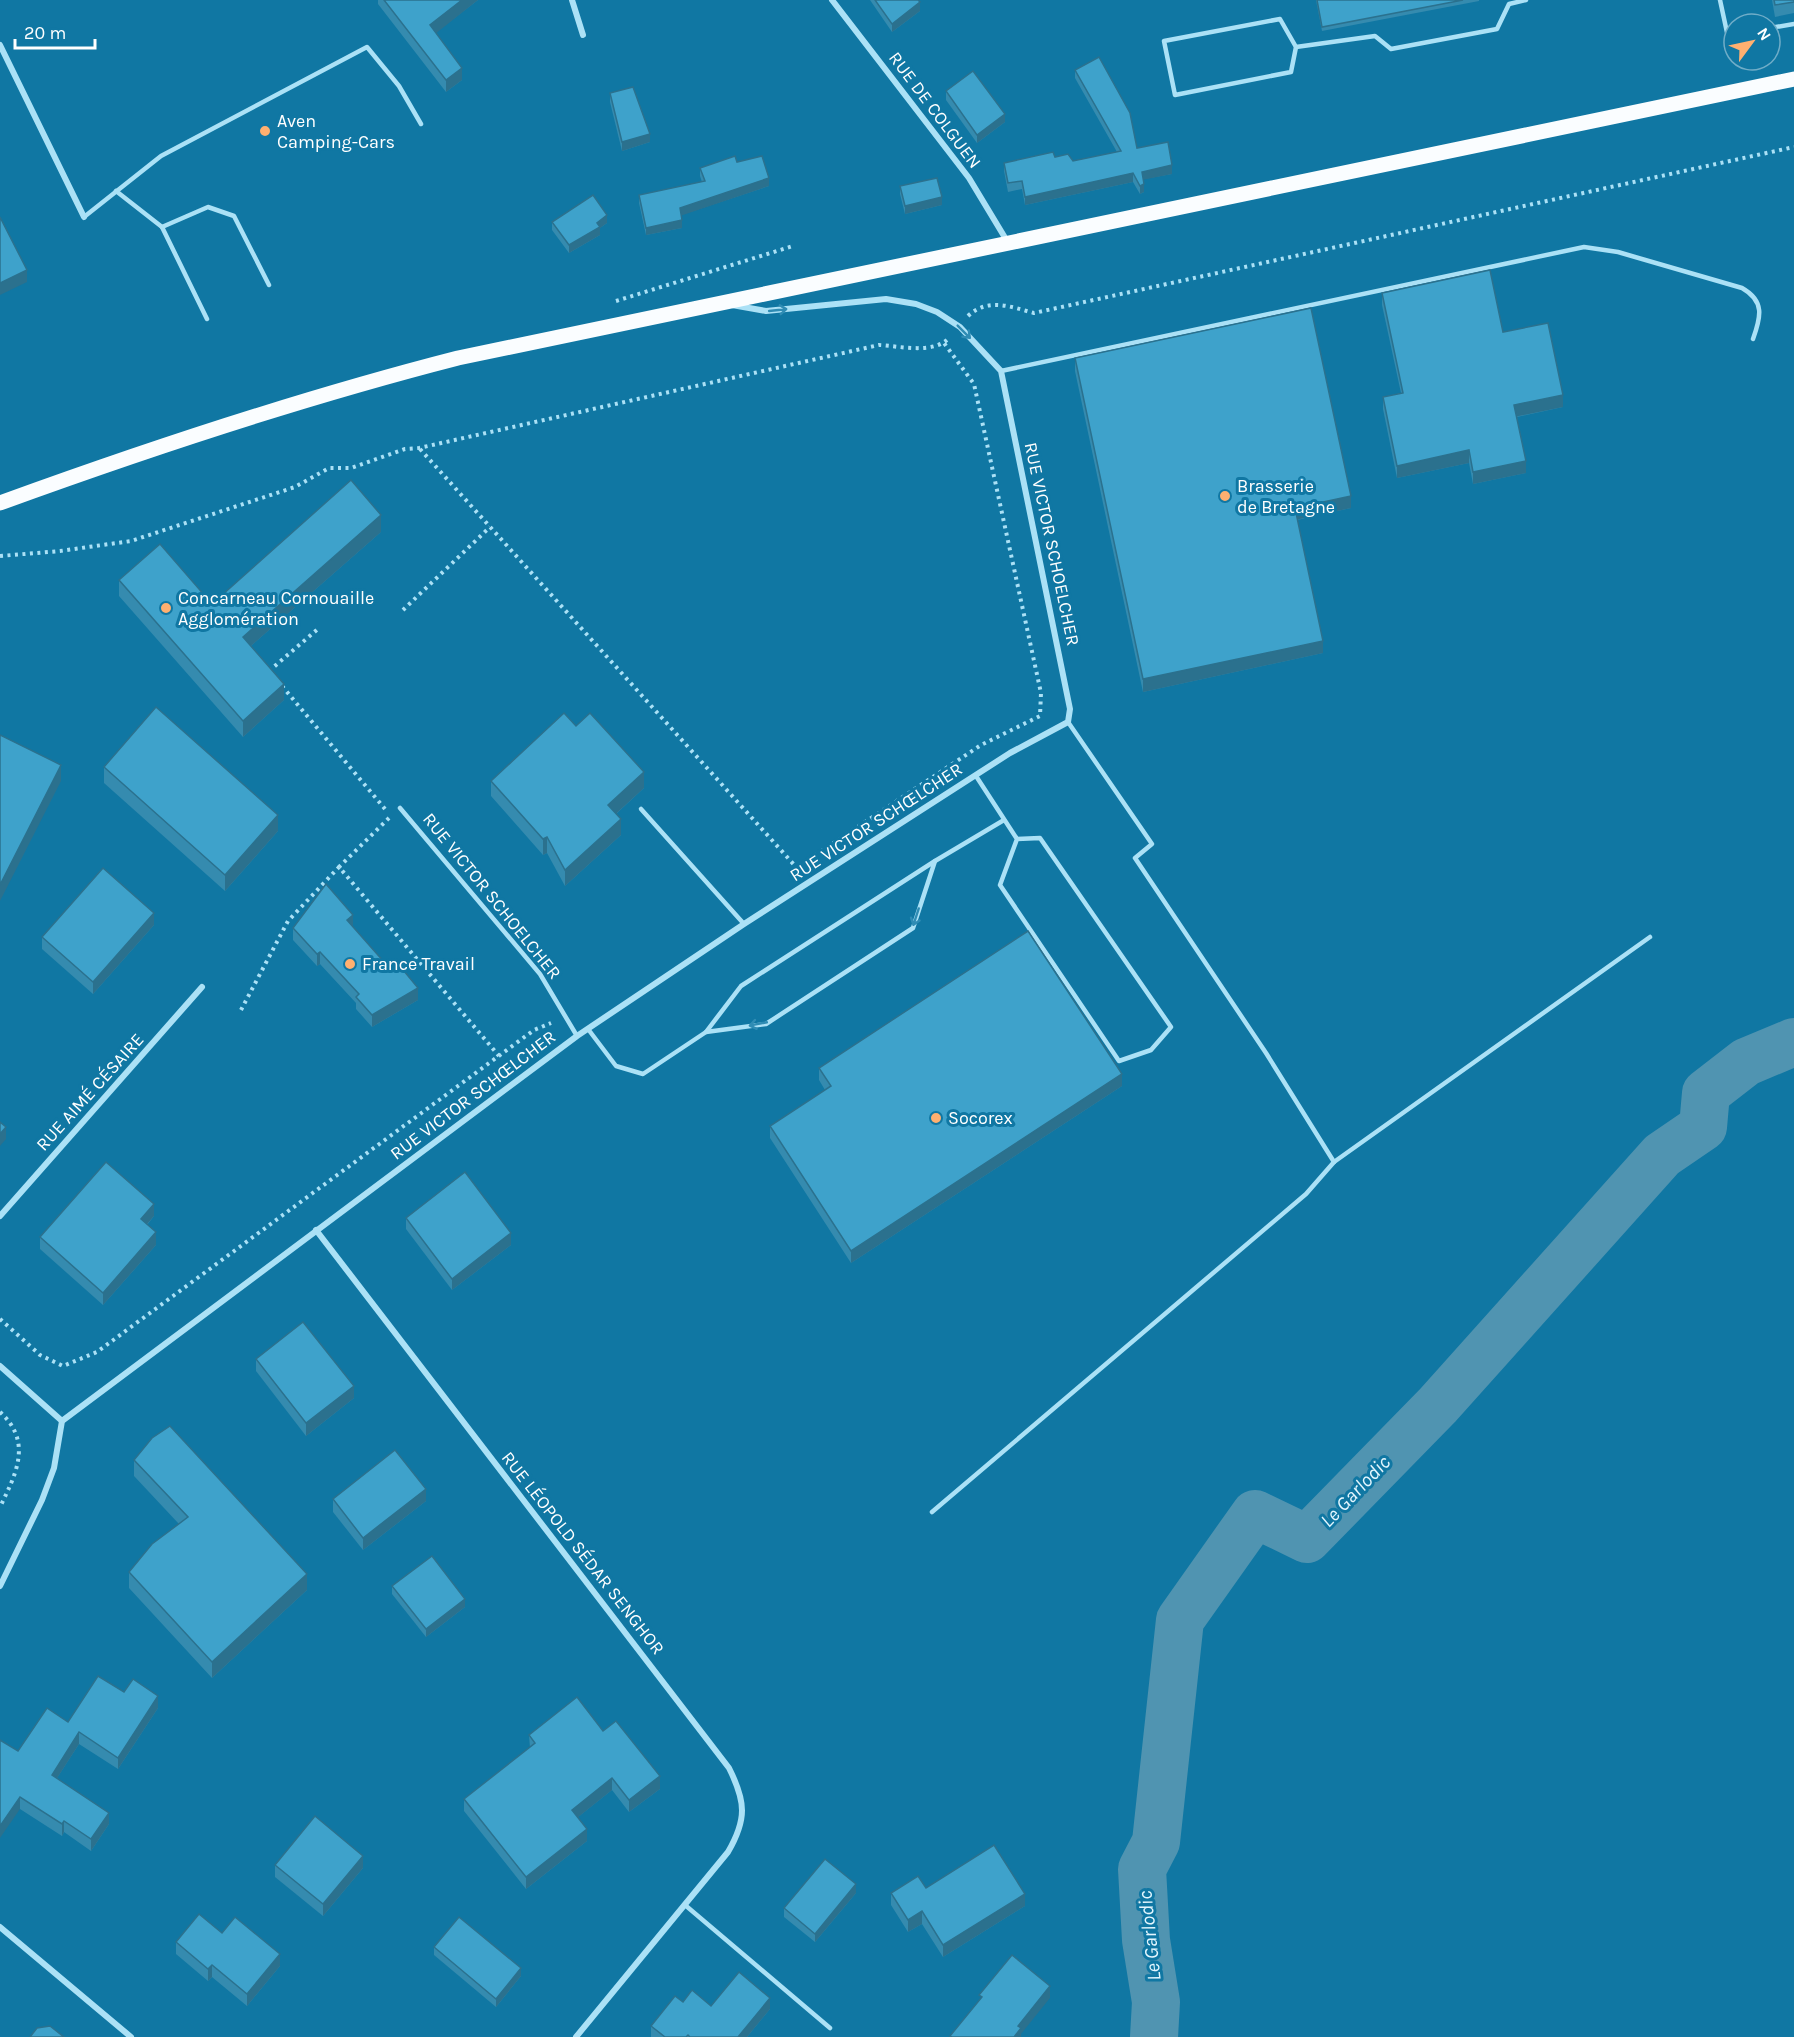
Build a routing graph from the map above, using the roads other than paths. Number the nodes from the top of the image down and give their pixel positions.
1 (572, 0) edge
2 (832, 0) edge
3 (1526, 0) edge
4 (583, 35) dead end
5 (0, 45) edge
6 (1296, 47) junction
7 (1794, 78) edge
8 (421, 124) dead end
9 (116, 191) junction
10 (84, 217) joint
11 (162, 227) junction
12 (1008, 242) junction
13 (269, 285) dead end
14 (720, 303) junction
15 (207, 319) dead end
16 (1753, 339) dead end
17 (1001, 371) junction
18 (0, 503) edge
19 (1068, 722) junction
20 (976, 776) junction
21 (400, 808) road end
22 (641, 809) dead end
23 (1004, 820) junction
24 (1017, 839) junction
25 (935, 861) junction
26 (744, 924) junction
27 (1650, 937) dead end
28 (202, 987) dead end
29 (588, 1029) junction
30 (705, 1032) junction
31 (577, 1036) junction
32 (1334, 1162) junction
33 (0, 1216) edge
34 (316, 1230) junction
35 (0, 1366) edge
36 (62, 1421) junction
37 (932, 1512) dead end
38 (0, 1586) edge
39 (685, 1905) junction
40 (0, 1927) edge
41 (830, 2028) dead end
42 (131, 2037) edge
43 (576, 2037) edge

1 - 4 street
2 - 12 street, RUE DE COLGUEN
3 - 6 lane
5 - 10 street
6 - 6 lane
7 - 12 main road
8 - 9 lane
9 - 10 lane
9 - 11 lane
11 - 13 lane
11 - 15 lane
12 - 14 main road
14 -> 17 street
14 - 18 main road
16 - 17 lane
17 - 19 street, RUE VICTOR SCHOELCHER
19 - 20 street, RUE VICTOR SCHŒLCHER
19 - 32 lane
20 - 23 lane
20 - 26 street, RUE VICTOR SCHŒLCHER
21 - 31 lane, RUE VICTOR SCHOELCHER
22 - 26 lane
23 - 24 lane
23 - 25 lane
24 - 24 lane
25 - 30 lane
25 -> 30 lane
26 - 29 street, RUE VICTOR SCHŒLCHER
27 - 32 lane
28 - 33 street, RUE AIMÉ CÉSAIRE
29 - 30 lane
29 - 31 street, RUE VICTOR SCHŒLCHER
31 - 34 street, RUE VICTOR SCHŒLCHER
32 - 37 lane
34 - 36 street, RUE VICTOR SCHŒLCHER
34 - 39 street, RUE LÉOPOLD SÉDAR SENGHOR
35 - 36 street
36 - 38 street
39 - 41 lane
39 - 43 street, RUE LÉOPOLD SÉDAR SENGHOR
40 - 42 street

